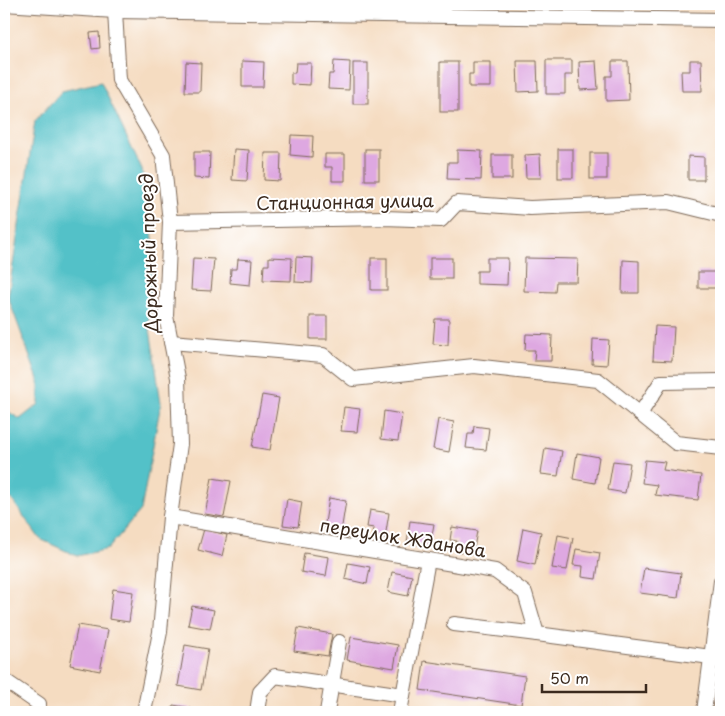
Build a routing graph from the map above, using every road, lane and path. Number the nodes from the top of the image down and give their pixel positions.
1 (4, 4) edge
2 (115, 11) junction
3 (721, 20) edge
4 (721, 215) edge
5 (170, 222) junction
6 (171, 342) junction
7 (721, 381) edge
8 (640, 414) junction
9 (721, 448) edge
10 (170, 517) junction
11 (428, 560) junction
12 (721, 581) edge
13 (454, 624) dead end
14 (537, 634) junction
15 (339, 642) dead end
16 (711, 657) junction
17 (4, 680) edge
18 (332, 685) junction
19 (403, 695) junction
20 (38, 712) edge
21 (144, 712) edge
22 (257, 712) edge
23 (327, 712) edge
24 (400, 712) edge
25 (704, 712) edge

1 - 2 street
2 - 3 street
2 - 5 street, Дорожный проезд
4 - 5 street, Станционная улица
5 - 6 street, Дорожный проезд
6 - 8 street
6 - 10 street, Дорожный проезд
7 - 8 street
8 - 9 street
10 - 11 street, переулок Жданова
10 - 21 street, Дорожный проезд
11 - 14 street, переулок Жданова
11 - 19 street
12 - 16 street
13 - 14 street
14 - 16 street
15 - 18 street
16 - 25 street
17 - 20 street
18 - 19 street
18 - 22 street
18 - 23 street
19 - 24 street

